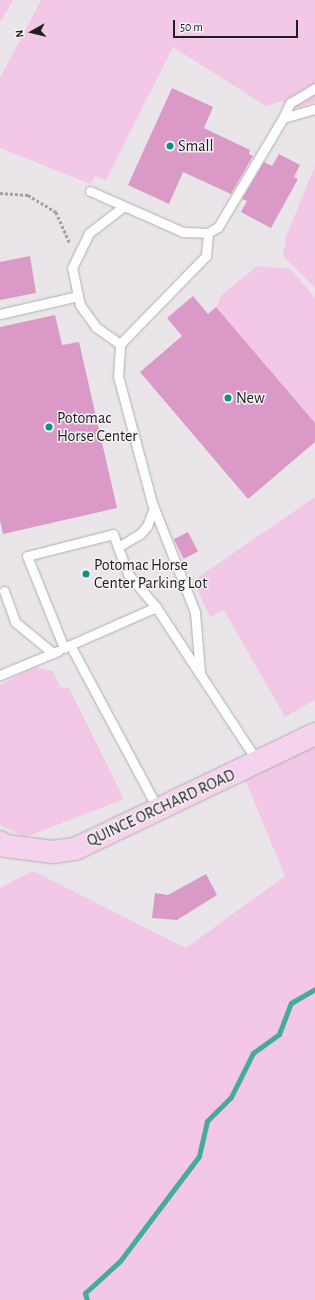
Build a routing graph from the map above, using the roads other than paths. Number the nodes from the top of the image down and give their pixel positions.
1 (315, 88) edge
2 (315, 109) edge
3 (283, 118) junction
4 (90, 191) dead end
5 (124, 206) junction
6 (208, 233) junction
7 (78, 296) junction
8 (0, 314) edge
9 (120, 344) junction
10 (154, 508) junction
11 (118, 547) junction
12 (4, 591) dead end
13 (156, 607) junction
14 (67, 646) junction
15 (53, 653) junction
16 (200, 674) junction
17 (0, 675) edge
18 (315, 734) edge
19 (258, 762) junction
20 (159, 810) junction
21 (0, 842) edge

1 - 3 lane
2 - 3 lane
3 - 6 lane
4 - 5 lane
5 - 6 lane
5 - 7 lane
6 - 9 lane
7 - 8 lane
7 - 9 lane
9 - 10 lane
10 - 11 lane
10 - 16 lane
11 - 13 lane
11 - 14 lane
12 - 15 lane
13 - 14 lane
13 - 16 lane
14 - 15 lane
14 - 20 lane
15 - 17 lane
16 - 19 lane
18 - 19 street, QUINCE ORCHARD ROAD
19 - 20 street, QUINCE ORCHARD ROAD
20 - 21 street, QUINCE ORCHARD ROAD

